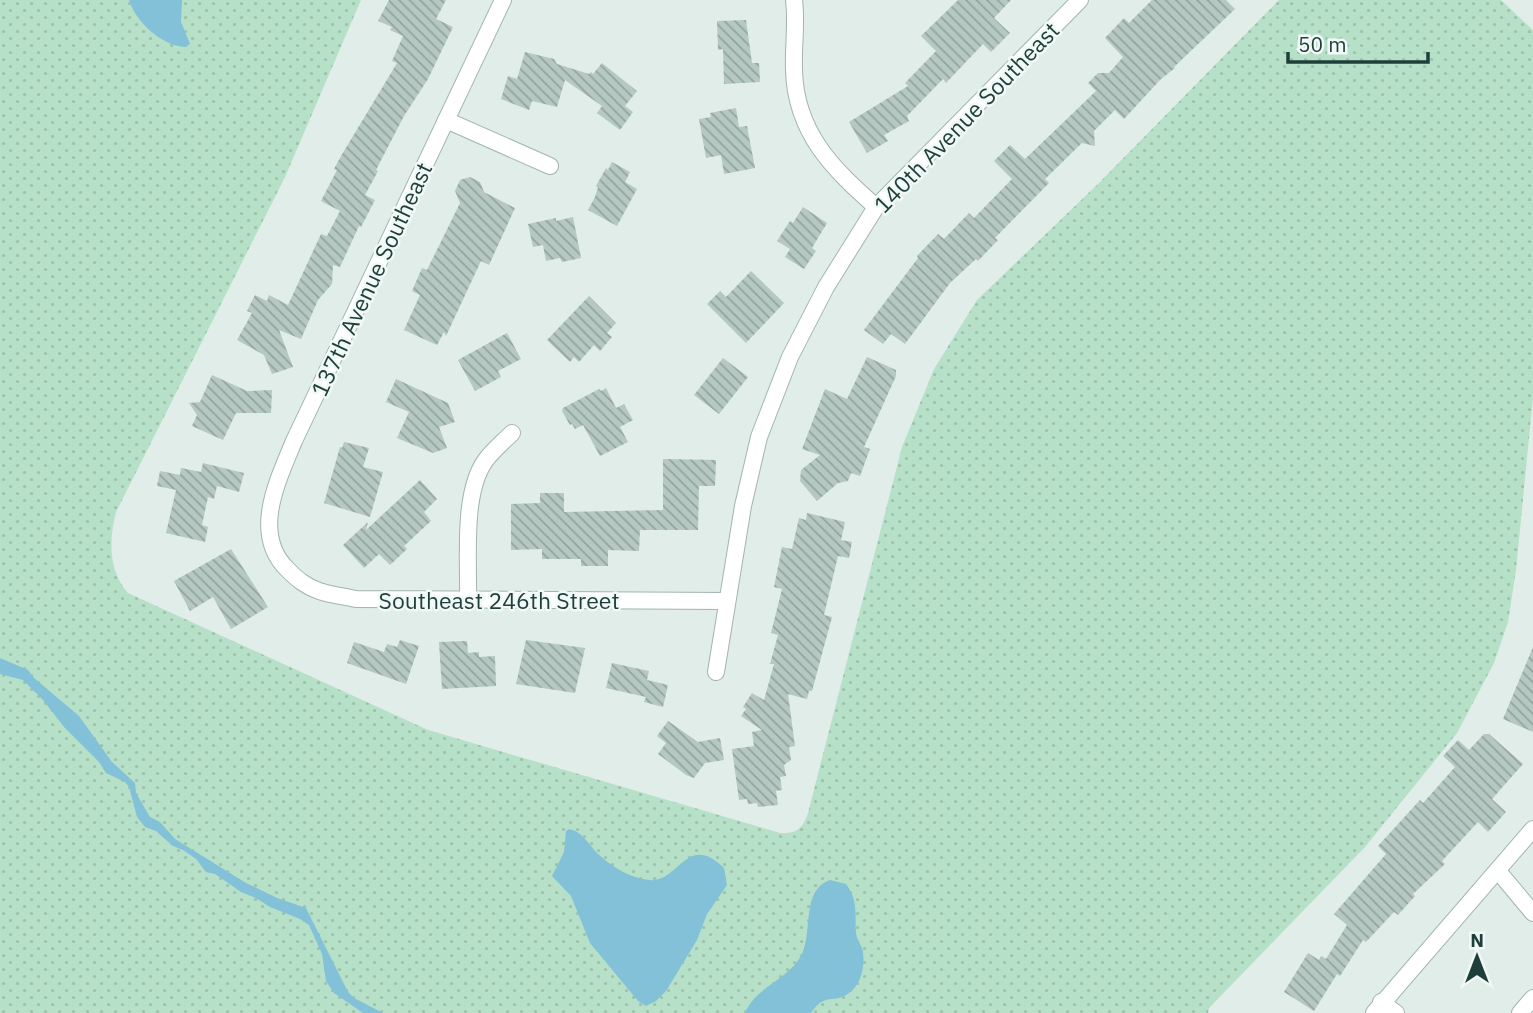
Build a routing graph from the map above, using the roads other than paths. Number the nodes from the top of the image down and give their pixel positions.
1 (503, 0) edge
2 (794, 0) edge
3 (1080, 0) edge
4 (446, 120) junction
5 (550, 166) dead end
6 (876, 207) junction
7 (512, 433) dead end
8 (282, 564) joint
9 (468, 600) junction
10 (727, 601) junction
11 (716, 673) dead end
12 (1533, 829) edge
13 (1498, 871) junction
14 (1533, 913) edge
15 (1533, 998) edge
16 (1378, 1008) edge
17 (1396, 1013) edge
18 (1520, 1013) edge

1 - 4 street, 137th Avenue Southeast
2 - 6 street
3 - 6 street, 140th Avenue Southeast
4 - 5 street
4 - 8 street, 137th Avenue Southeast
6 - 10 street, 140th Avenue Southeast
7 - 9 street
8 - 9 street, Southeast 246th Street
9 - 10 street, Southeast 246th Street
10 - 11 street, 140th Avenue Southeast
12 - 13 street
13 - 14 street
13 - 16 street
15 - 18 street
16 - 17 street

